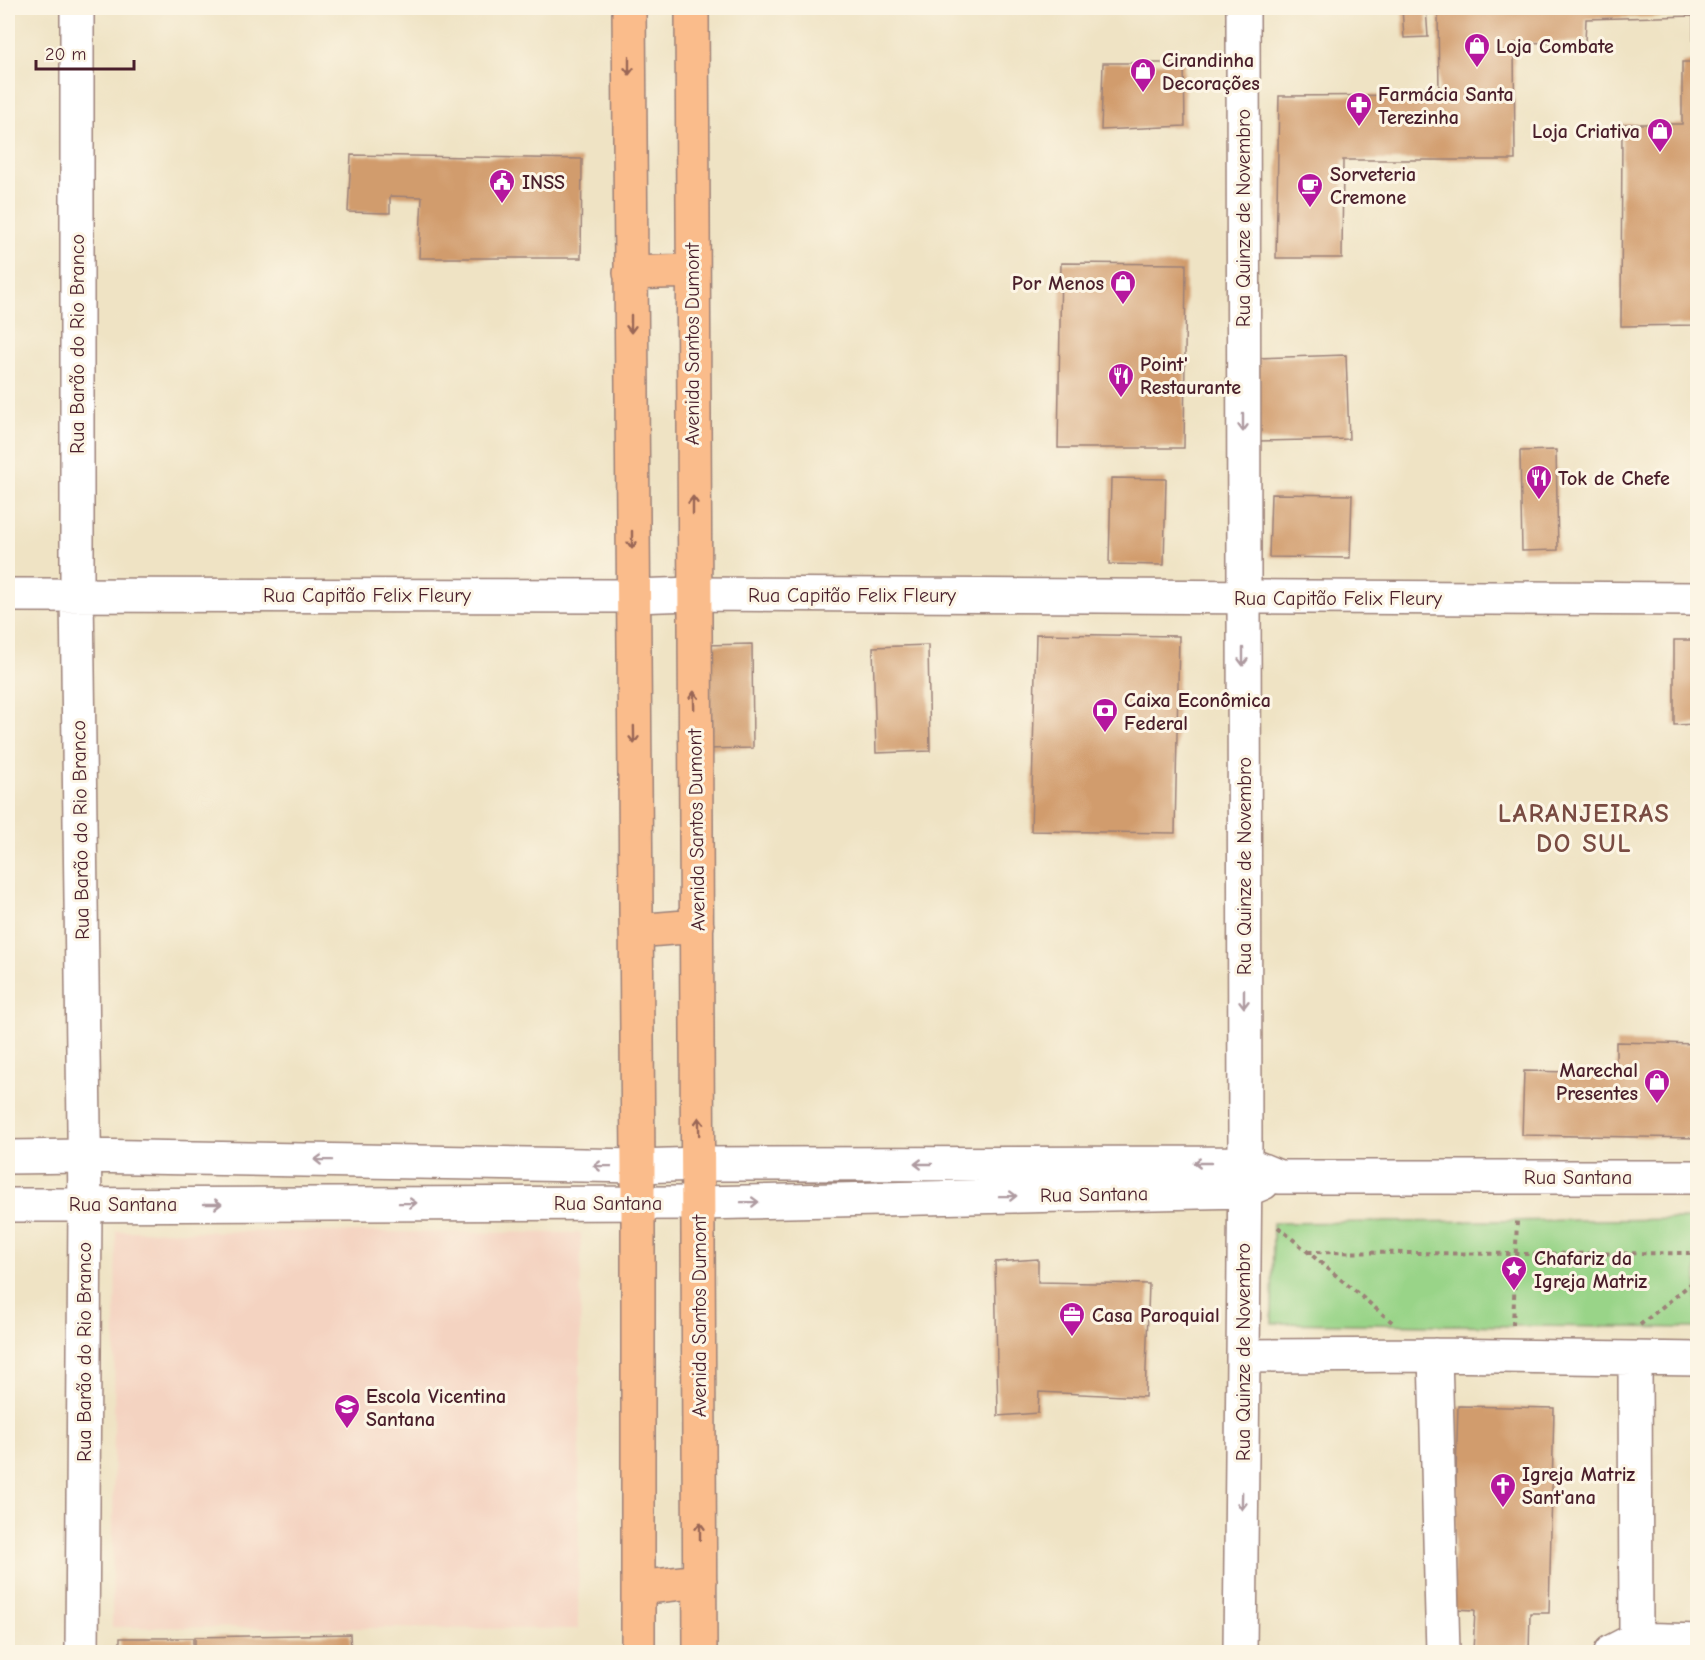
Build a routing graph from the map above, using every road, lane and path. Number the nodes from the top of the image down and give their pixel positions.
1 (77, 8) edge
2 (629, 8) edge
3 (692, 8) edge
4 (1243, 8) edge
5 (692, 271) junction
6 (630, 273) junction
7 (77, 594) junction
8 (693, 594) junction
9 (8, 595) edge
10 (633, 596) junction
11 (1243, 598) junction
12 (1698, 599) edge
13 (697, 926) junction
14 (636, 931) junction
15 (84, 1156) junction
16 (8, 1157) edge
17 (362, 1161) junction
18 (450, 1162) junction
19 (955, 1163) junction
20 (700, 1164) junction
21 (638, 1166) junction
22 (1244, 1177) junction
23 (1698, 1177) edge
24 (957, 1197) junction
25 (449, 1202) junction
26 (638, 1203) junction
27 (699, 1203) junction
28 (85, 1204) junction
29 (361, 1204) junction
30 (8, 1205) edge
31 (1516, 1220) dead end
32 (1273, 1222) dead end
33 (1308, 1252) junction
34 (1698, 1253) edge
35 (1515, 1254) junction
36 (1698, 1278) edge
37 (1394, 1324) dead end
38 (1513, 1326) dead end
39 (1636, 1343) junction
40 (1435, 1355) junction
41 (1244, 1356) junction
42 (1698, 1359) edge
43 (700, 1581) junction
44 (638, 1588) junction
45 (1698, 1641) edge
46 (1623, 1646) edge
47 (82, 1653) edge
48 (638, 1653) edge
49 (700, 1653) edge
50 (1240, 1653) edge
51 (1443, 1653) edge

1 - 7 street, Rua Barão do Rio Branco
2 -> 6 main road
3 - 5 main road, Avenida Santos Dumont
4 -> 11 street, Rua Quinze de Novembro
5 - 6 main road
8 -> 5 main road, Avenida Santos Dumont
6 -> 10 main road
7 - 9 street, Rua Capitão Felix Fleury
7 - 10 street, Rua Capitão Felix Fleury
7 - 15 street, Rua Barão do Rio Branco
8 - 10 street, Rua Capitão Felix Fleury
8 - 11 street, Rua Capitão Felix Fleury
13 -> 8 main road, Avenida Santos Dumont
10 -> 14 main road
11 - 12 street, Rua Capitão Felix Fleury
11 -> 22 street, Rua Quinze de Novembro
13 - 14 main road
20 -> 13 main road, Avenida Santos Dumont
14 - 21 main road
15 - 16 street, Rua Santana
17 -> 15 street, Rua Santana
15 - 28 street, Rua Barão do Rio Branco
17 - 18 street, Rua Santana
17 - 29 street
21 -> 18 street, Rua Santana
18 - 25 street
19 -> 20 street, Rua Santana
22 -> 19 street, Rua Santana
19 - 24 street
20 - 21 street, Rua Santana
20 - 27 main road, Avenida Santos Dumont
21 - 26 main road
22 - 23 street, Rua Santana
24 -> 22 street, Rua Santana
22 - 41 street, Rua Quinze de Novembro
27 -> 24 street, Rua Santana
25 - 26 street, Rua Santana
29 -> 25 street, Rua Santana
26 - 27 street, Rua Santana
26 - 44 main road
43 -> 27 main road, Avenida Santos Dumont
28 -> 29 street, Rua Santana
28 - 30 street, Rua Santana
28 - 47 street, Rua Barão do Rio Branco
31 - 35 path
32 - 33 path
33 - 35 path
33 - 37 path
34 - 35 path
35 - 38 path
36 - 39 path
39 - 40 street
39 - 42 street
39 - 46 street
40 - 41 street
40 - 51 street
41 -> 50 street, Rua Quinze de Novembro
43 - 44 main road
43 - 49 main road, Avenida Santos Dumont
44 - 48 main road
45 - 46 street

